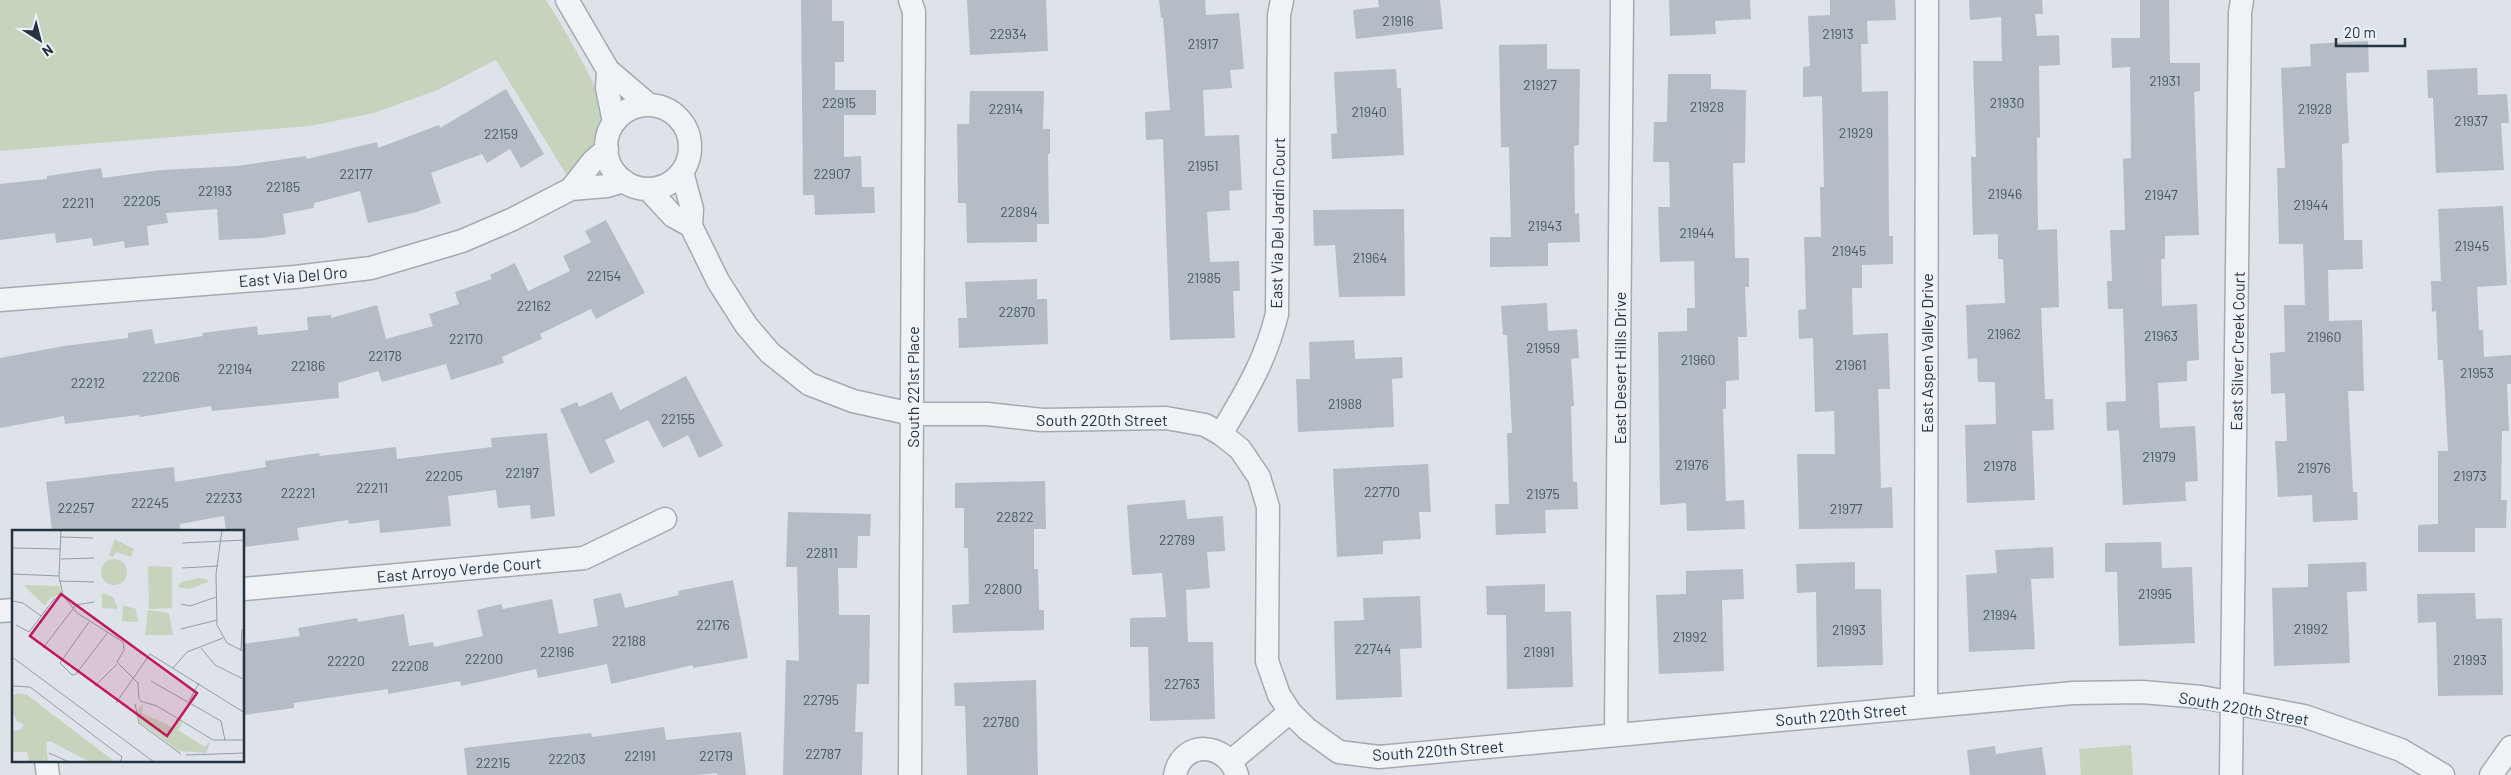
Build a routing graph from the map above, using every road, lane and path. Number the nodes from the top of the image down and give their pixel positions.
1 (567, 0) edge
2 (910, 0) edge
3 (1282, 0) edge
4 (1622, 0) edge
5 (1927, 0) edge
6 (2242, 0) edge
7 (608, 70) junction
8 (648, 105) junction
9 (614, 122) junction
10 (606, 149) junction
11 (682, 172) junction
12 (624, 181) junction
13 (571, 189) junction
14 (648, 189) junction
15 (691, 226) junction
16 (0, 300) edge
17 (912, 414) junction
18 (1220, 434) junction
19 (665, 519) dead end
20 (245, 589) edge
21 (2233, 702) junction
22 (1926, 706) junction
23 (1290, 712) junction
24 (1616, 735) junction
25 (2511, 747) edge
26 (46, 762) edge
27 (1234, 768) edge
28 (48, 775) edge
29 (910, 775) edge
30 (1174, 775) edge
31 (2231, 775) edge
32 (2443, 775) edge
33 (2491, 775) edge

1 - 7 street
2 - 17 street, South 221st Place
3 - 18 street, East Via Del Jardin Court
4 - 24 street, East Desert Hills Drive
5 - 22 street, East Aspen Valley Drive
6 - 21 street, East Silver Creek Court
7 - 8 street
7 - 9 street
8 - 9 street
8 - 11 street
9 - 10 street
10 - 12 street
10 - 13 street, East Via Del Oro
11 - 14 street
11 - 15 street, South 220th Street
12 - 13 street, East Via Del Oro
12 - 14 street
13 - 16 street, East Via Del Oro
14 - 15 street
15 - 17 street, South 220th Street
17 - 18 street, South 220th Street
17 - 29 street, South 221st Place
18 - 23 street, South 220th Street
19 - 20 street, East Arroyo Verde Court
21 - 22 street, South 220th Street
21 - 31 street, East Silver Creek Court
21 - 32 street, South 220th Street
22 - 24 street, South 220th Street
23 - 24 street, South 220th Street
23 - 27 street
25 - 33 street
26 - 28 street
27 - 30 street

